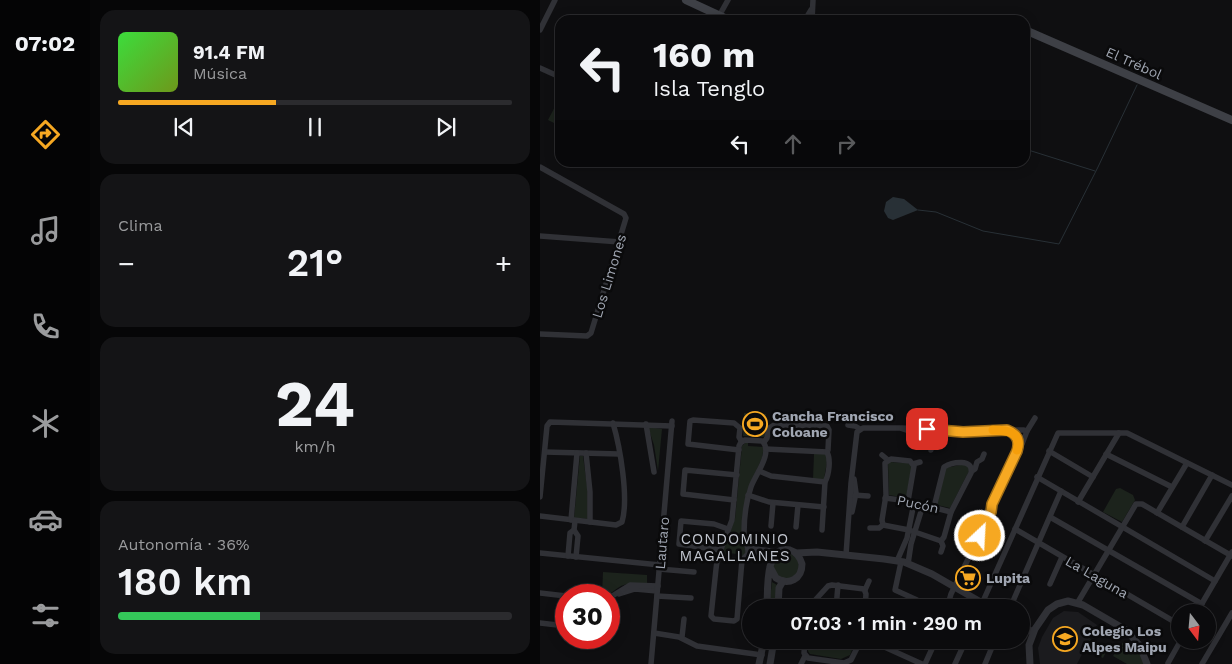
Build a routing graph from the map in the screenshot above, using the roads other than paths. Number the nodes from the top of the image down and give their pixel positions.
1 (555, 0) edge
2 (686, 0) edge
3 (728, 0) edge
4 (812, 0) edge
5 (811, 10) junction
6 (717, 15) edge
7 (720, 15) edge
8 (808, 15) edge
9 (812, 15) edge
10 (540, 30) edge
11 (1030, 32) edge
12 (540, 68) edge
13 (555, 75) edge
14 (1232, 120) edge
15 (540, 167) edge
16 (540, 236) edge
17 (620, 242) junction
18 (540, 334) edge
19 (1035, 418) dead end
20 (612, 423) junction
21 (646, 424) junction
22 (848, 425) dead end
23 (1007, 430) junction
24 (858, 431) junction
25 (933, 432) junction
26 (1027, 432) junction
27 (1118, 433) junction
28 (742, 442) junction
29 (764, 442) junction
30 (766, 449) junction
31 (1018, 449) junction
32 (739, 450) junction
33 (931, 450) dead end
34 (1049, 451) junction
35 (545, 452) junction
36 (827, 452) junction
37 (577, 453) junction
38 (586, 453) junction
39 (619, 454) junction
40 (984, 454) dead end
41 (1106, 454) junction
42 (882, 455) dead end
43 (888, 460) junction
44 (920, 462) dead end
45 (977, 462) junction
46 (968, 463) junction
47 (1187, 463) junction
48 (913, 464) junction
49 (759, 470) junction
50 (972, 471) junction
51 (654, 472) dead end
52 (737, 475) junction
53 (1212, 475) junction
54 (1037, 477) junction
55 (1093, 477) junction
56 (825, 482) junction
57 (1232, 485) edge
58 (1172, 487) junction
59 (1061, 492) junction
60 (748, 495) junction
61 (853, 495) junction
62 (868, 496) dead end
63 (1232, 496) edge
64 (540, 497) edge
65 (885, 498) junction
66 (734, 500) junction
67 (911, 502) junction
68 (1078, 502) junction
69 (773, 503) junction
70 (798, 505) junction
71 (923, 505) junction
72 (824, 507) junction
73 (934, 507) junction
74 (951, 512) junction
75 (1157, 513) junction
76 (540, 516) edge
77 (969, 517) dead end
78 (1050, 518) junction
79 (573, 521) junction
80 (590, 522) junction
81 (883, 525) junction
82 (982, 525) junction
83 (771, 526) dead end
84 (796, 527) dead end
85 (1122, 527) junction
86 (1182, 527) junction
87 (870, 528) dead end
88 (728, 529) junction
89 (574, 530) junction
90 (822, 530) dead end
91 (1015, 530) junction
92 (912, 531) junction
93 (941, 541) junction
94 (1205, 541) junction
95 (1038, 543) junction
96 (748, 551) junction
97 (1108, 551) junction
98 (778, 552) junction
99 (941, 552) dead end
100 (540, 553) edge
101 (721, 553) junction
102 (796, 553) junction
103 (820, 553) junction
104 (1231, 554) edge
105 (846, 555) junction
106 (568, 556) junction
107 (576, 556) junction
108 (1062, 557) junction
109 (742, 560) junction
110 (902, 562) junction
111 (770, 564) junction
112 (802, 564) junction
113 (660, 567) junction
114 (694, 572) dead end
115 (1094, 575) junction
116 (1216, 580) junction
117 (869, 581) dead end
118 (783, 582) junction
119 (1050, 584) dead end
120 (838, 585) junction
121 (955, 587) junction
122 (865, 590) junction
123 (657, 591) junction
124 (620, 592) edge
125 (540, 593) edge
126 (555, 595) edge
127 (691, 598) dead end
128 (768, 599) edge
129 (778, 599) edge
130 (816, 599) edge
131 (837, 599) edge
132 (865, 599) edge
133 (915, 599) edge
134 (950, 599) edge
135 (972, 599) edge
136 (984, 599) edge
137 (1014, 599) edge
138 (1078, 602) junction
139 (1202, 604) joint
140 (1232, 613) edge
141 (684, 619) dead end
142 (1171, 620) edge
143 (540, 623) edge
144 (555, 625) edge
145 (1030, 630) edge
146 (1033, 632) junction
147 (654, 633) junction
148 (682, 638) junction
149 (763, 649) edge
150 (773, 649) edge
151 (804, 649) edge
152 (856, 649) edge
153 (889, 649) edge
154 (931, 649) edge
155 (962, 649) edge
156 (992, 649) edge
157 (1176, 649) edge
158 (762, 655) junction
159 (805, 656) junction
160 (850, 661) junction
161 (830, 663) edge
162 (1168, 663) dead end
163 (651, 664) edge
164 (759, 664) edge
165 (770, 664) edge
166 (801, 664) edge
167 (857, 664) edge
168 (923, 664) edge
169 (955, 664) edge
170 (985, 664) edge
171 (1030, 664) edge
172 (1147, 664) edge
173 (1202, 664) edge

1 - 10 street
2 - 6 main road
3 - 7 street
4 - 5 street
5 - 8 street
5 - 9 street
11 - 14 main road, El Trébol
12 - 13 street
15 - 17 street, Los Limones
16 - 17 street
17 - 18 street, Los Limones
19 - 26 street
20 - 21 street
20 - 35 street
20 - 39 street
21 - 51 street
21 - 113 street, Lautaro
22 - 24 street
23 - 25 street
23 - 26 street
23 - 31 street
24 - 25 street
24 - 61 street
25 - 33 street
26 - 31 street
27 - 34 street
27 - 41 street
27 - 47 street
28 - 29 street
28 - 32 street
28 - 32 street
29 - 30 street
29 - 36 street
30 - 36 street
30 - 49 street
31 - 82 street
32 - 52 street
34 - 54 street
34 - 55 street
35 - 37 street
35 - 64 street
36 - 56 street
37 - 38 street
37 - 79 street
38 - 39 street
38 - 80 street
39 - 80 street
40 - 45 street
41 - 55 street
41 - 58 street
42 - 43 street
43 - 48 street
43 - 65 street
44 - 48 street
45 - 46 street
45 - 50 street
46 - 50 street
46 - 73 street
47 - 53 street
47 - 58 street
48 - 67 street
49 - 56 street
49 - 60 street
50 - 74 street
52 - 66 street
52 - 66 street
53 - 57 street
53 - 86 street
54 - 59 street
54 - 91 street
55 - 68 street
56 - 72 street
58 - 75 street
59 - 68 street
59 - 78 street
60 - 69 street
60 - 96 street
61 - 62 street
61 - 105 street
63 - 94 street
65 - 67 street, Pucón
65 - 81 street
66 - 88 street
67 - 71 street, Pucón
67 - 92 street
68 - 85 street
69 - 70 street
69 - 83 street
70 - 72 street
70 - 84 street
71 - 73 street, Pucón
71 - 92 street
72 - 90 street
73 - 74 street, Pucón
74 - 93 street
75 - 85 street
75 - 86 street
76 - 79 street
77 - 82 street
78 - 95 street
78 - 97 street
79 - 80 street
79 - 89 street
81 - 87 street
81 - 92 street
82 - 121 street
85 - 97 street
85 - 116 street
86 - 94 street
88 - 101 street
88 - 101 street
89 - 106 street
89 - 107 street
91 - 95 street, La Laguna
91 - 136 street
92 - 93 street
92 - 110 street
92 - 110 street
93 - 99 street
94 - 104 street
95 - 108 street, La Laguna
95 - 137 street
96 - 98 street
96 - 109 street
96 - 111 street
97 - 115 street
97 - 139 street
98 - 102 street
98 - 111 street
100 - 106 street
101 - 109 street
101 - 109 street
102 - 103 street
102 - 112 street
103 - 105 street
103 - 112 street
104 - 116 street
105 - 110 street
106 - 107 street
107 - 113 street
108 - 115 street, La Laguna
108 - 119 street
110 - 121 street
110 - 133 street
111 - 118 street
111 - 128 street
112 - 118 street
113 - 114 street
113 - 123 street, Lautaro
115 - 138 street
115 - 142 street, La Laguna
116 - 139 street
117 - 122 street
118 - 129 street
120 - 122 street
120 - 130 street
120 - 131 street
121 - 134 street
121 - 135 street
122 - 132 street
123 - 124 street
123 - 127 street
123 - 147 street, Lautaro
125 - 126 street
138 - 146 street
138 - 172 street
140 - 173 street
141 - 148 street
143 - 144 street
145 - 146 street
146 - 171 street
147 - 148 street
147 - 163 street, Lautaro
148 - 158 street
149 - 158 street
150 - 165 street
151 - 159 street
152 - 160 street
153 - 168 street
154 - 168 street
155 - 169 street
156 - 170 street
157 - 162 street
158 - 164 street
159 - 161 street
159 - 166 street
160 - 161 street
160 - 167 street

